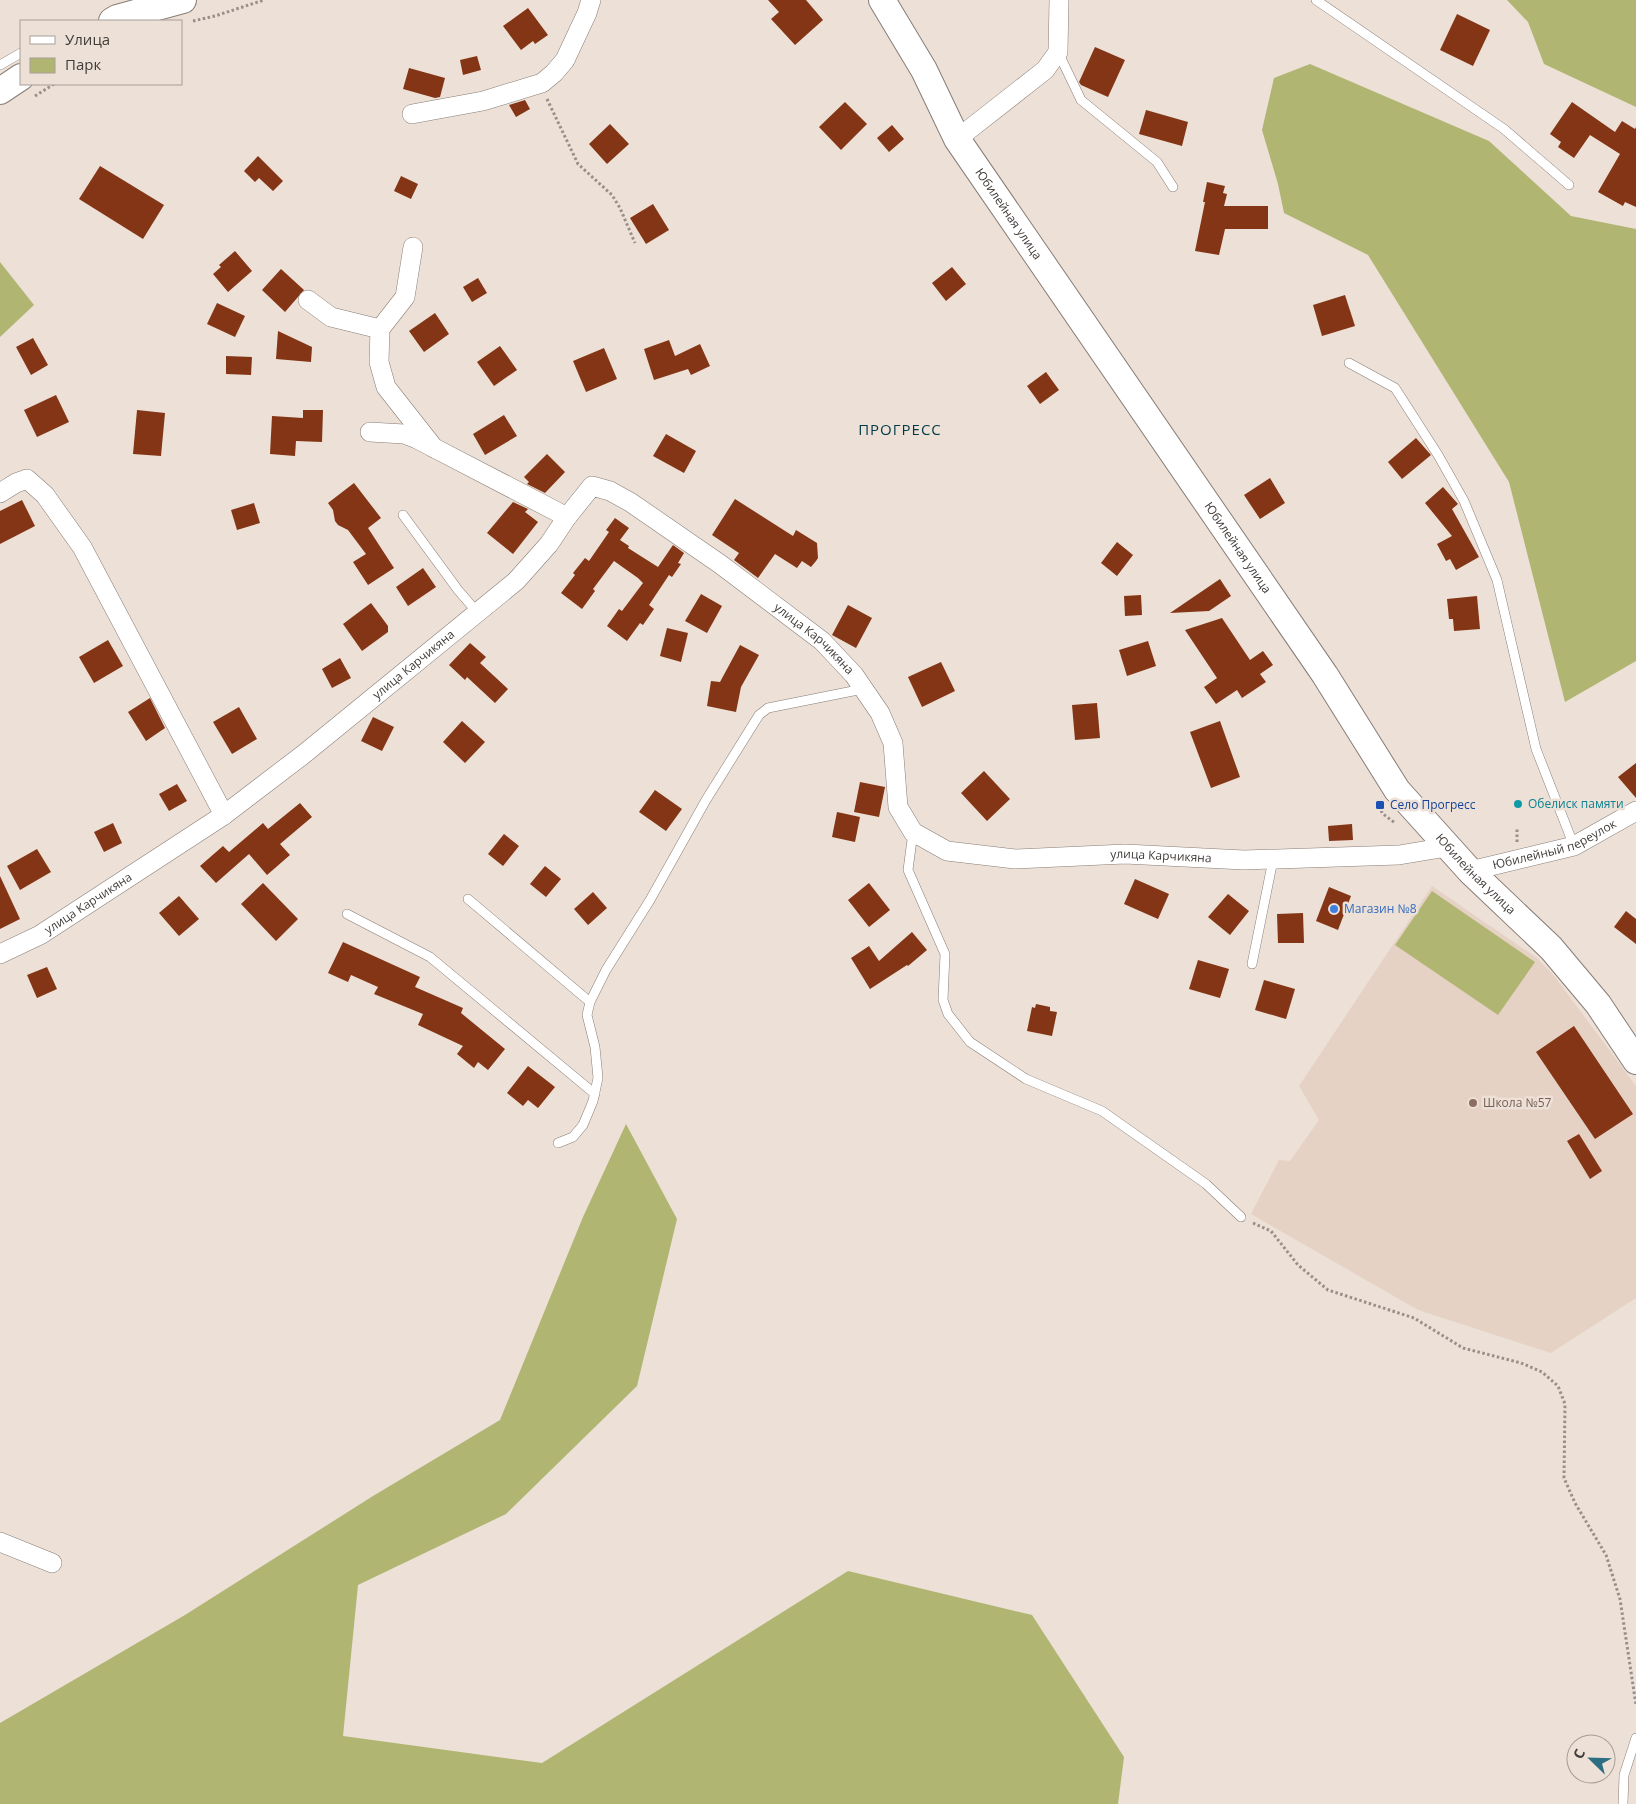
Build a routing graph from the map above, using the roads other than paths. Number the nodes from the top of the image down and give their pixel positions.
1 (591, 0) edge
2 (882, 0) edge
3 (1059, 0) edge
4 (1316, 0) edge
5 (186, 11) edge
6 (112, 20) edge
7 (1058, 52) junction
8 (20, 54) edge
9 (0, 65) edge
10 (20, 78) edge
11 (0, 91) edge
12 (412, 114) dead end
13 (957, 139) junction
14 (1569, 186) dead end
15 (1173, 187) dead end
16 (413, 247) dead end
17 (308, 300) dead end
18 (380, 329) junction
19 (1349, 362) dead end
20 (370, 432) dead end
21 (434, 448) junction
22 (0, 493) edge
23 (403, 515) dead end
24 (567, 516) junction
25 (477, 612) junction
26 (863, 689) junction
27 (1636, 811) edge
28 (224, 815) junction
29 (914, 832) junction
30 (1574, 846) junction
31 (1447, 847) junction
32 (1273, 860) junction
33 (1470, 871) junction
34 (468, 898) dead end
35 (347, 914) dead end
36 (0, 954) edge
37 (1252, 964) dead end
38 (590, 1002) junction
39 (1636, 1061) edge
40 (595, 1094) junction
41 (558, 1143) dead end
42 (1242, 1217) road end
43 (0, 1542) edge
44 (52, 1563) dead end
45 (1636, 1738) edge
46 (1622, 1804) edge

1 - 12 street
2 - 13 street, Юбилейная улица
3 - 7 street
4 - 14 lane
5 - 6 street
7 - 13 street
7 - 15 lane
8 - 9 lane
10 - 11 street
13 - 31 street, Юбилейная улица
16 - 18 street
17 - 18 street
18 - 21 street
19 - 30 lane
20 - 21 street
21 - 24 street
22 - 28 street
23 - 25 lane
24 - 25 street, улица Карчикяна
24 - 26 street, улица Карчикяна
25 - 28 street, улица Карчикяна
26 - 29 street, улица Карчикяна
26 - 38 lane
27 - 30 street, Юбилейный переулок
28 - 36 street, улица Карчикяна
29 - 32 street, улица Карчикяна
29 - 42 lane
30 - 33 street, Юбилейный переулок
31 - 32 street, улица Карчикяна
31 - 33 street, Юбилейная улица
32 - 37 lane
33 - 39 street, Юбилейная улица
34 - 38 lane
35 - 40 lane
38 - 40 lane
40 - 41 lane
43 - 44 street
45 - 46 lane

